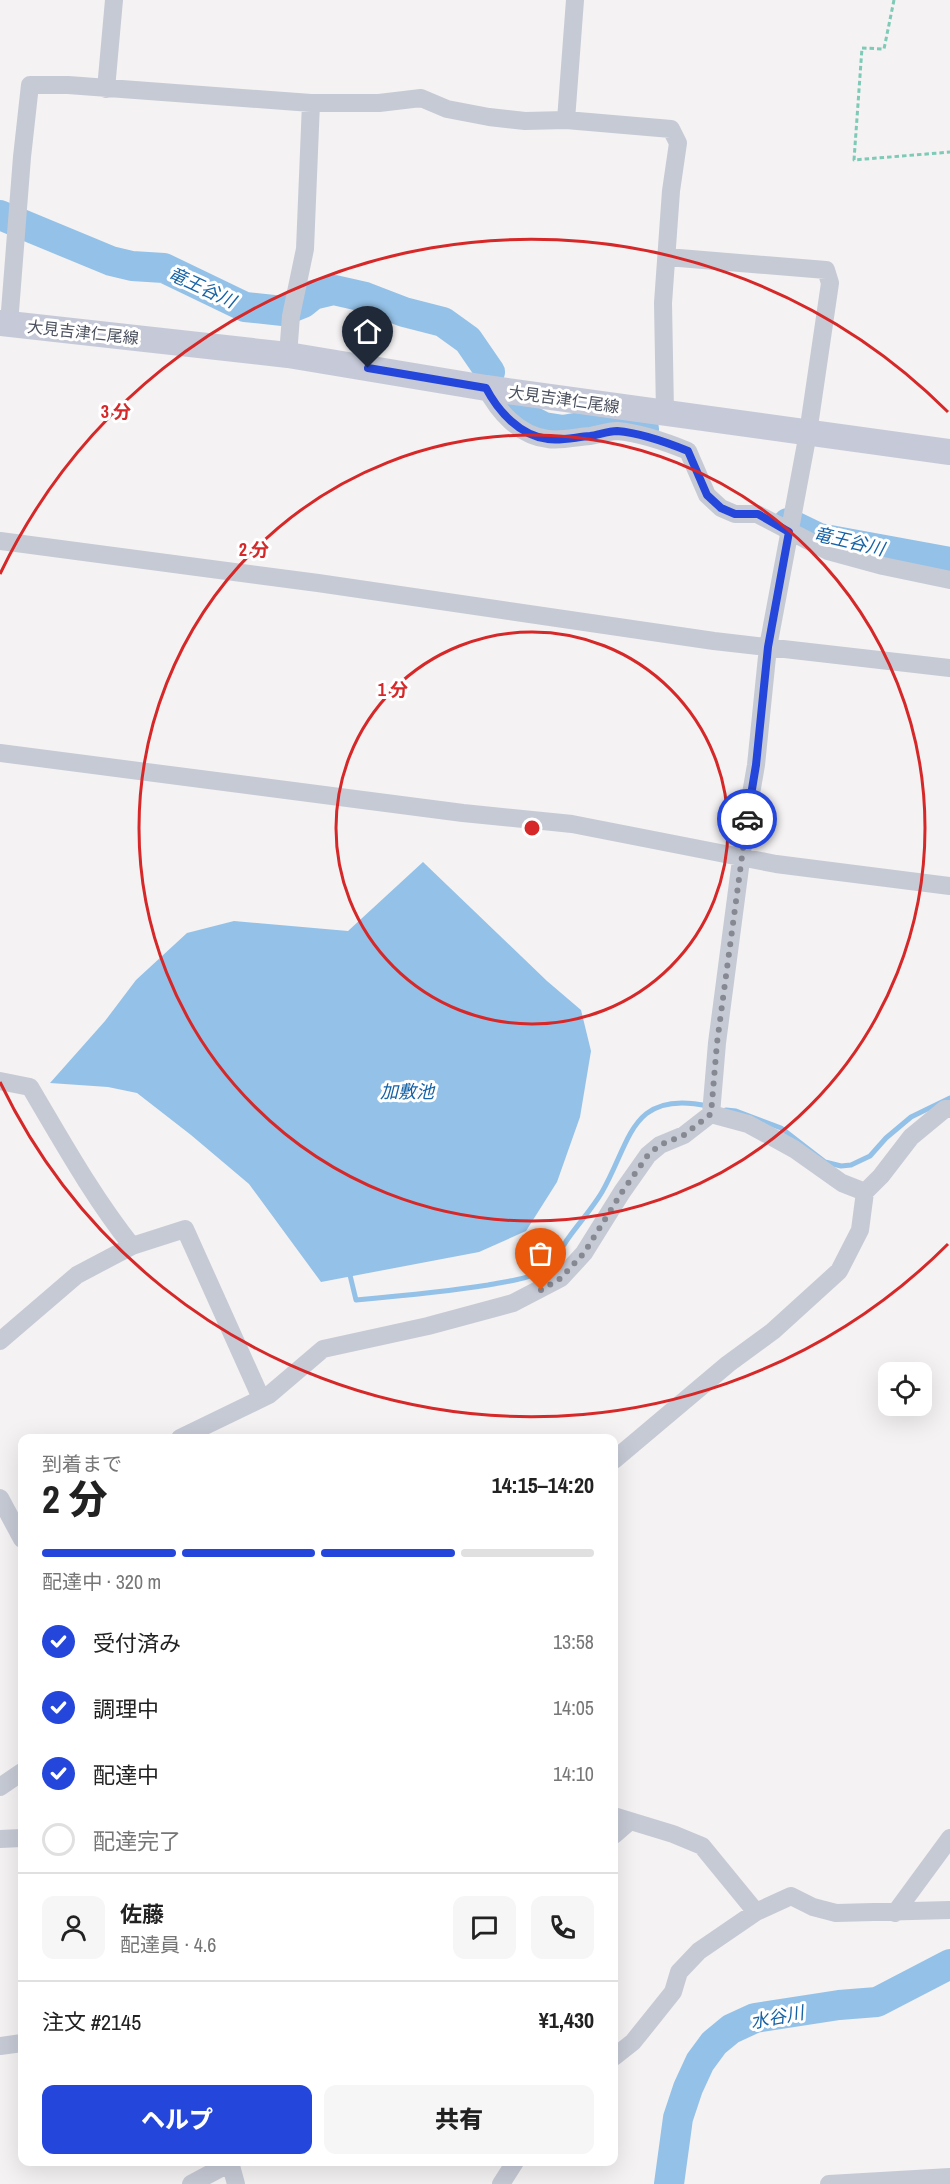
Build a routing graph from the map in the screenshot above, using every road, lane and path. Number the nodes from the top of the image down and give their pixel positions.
1 (114, 0) edge
2 (575, 0) edge
3 (894, 0) edge
4 (106, 88) junction
5 (312, 103) junction
6 (566, 120) junction
7 (950, 152) edge
8 (666, 256) junction
9 (5, 324) edge
10 (288, 356) junction
11 (486, 388) junction
12 (665, 412) junction
13 (808, 433) junction
14 (950, 452) edge
15 (790, 525) junction
16 (0, 541) edge
17 (950, 580) edge
18 (768, 647) junction
19 (950, 668) edge
20 (0, 753) edge
21 (742, 856) junction
22 (950, 886) edge
23 (0, 1081) edge
24 (950, 1109) edge
25 (711, 1114) junction
26 (865, 1192) junction
27 (132, 1245) junction
28 (0, 1341) edge
29 (261, 1398) junction
30 (188, 1434) edge
31 (618, 1457) edge
32 (0, 1498) edge
33 (17, 1516) edge
34 (18, 1775) edge
35 (0, 1787) edge
36 (621, 1819) edge
37 (18, 1838) edge
38 (950, 1838) edge
39 (0, 1839) edge
40 (950, 1910) edge
41 (756, 1912) junction
42 (895, 1913) junction
43 (18, 2044) edge
44 (0, 2046) edge
45 (618, 2054) edge
46 (224, 2166) edge
47 (232, 2166) edge
48 (512, 2166) edge
49 (950, 2177) edge
50 (191, 2184) edge
51 (236, 2184) edge
52 (501, 2184) edge
53 (829, 2184) edge

1 - 4 street
2 - 6 street
3 - 7 path
4 - 5 street
4 - 9 street
5 - 6 street
5 - 10 street
6 - 8 street
8 - 12 street
8 - 13 street
9 - 10 main road, 大見吉津仁尾線
10 - 11 main road, 大見吉津仁尾線
11 - 12 main road, 大見吉津仁尾線
11 - 15 street
12 - 13 main road, 大見吉津仁尾線
13 - 14 main road, 大見吉津仁尾線
13 - 15 street
15 - 17 street
15 - 18 street
16 - 18 street
18 - 19 street
18 - 21 street
20 - 21 street
21 - 22 street
21 - 25 street
23 - 27 street
24 - 26 street
25 - 26 street
25 - 29 street
26 - 31 street
27 - 28 street
27 - 29 street
29 - 30 street
32 - 33 street
34 - 35 street
36 - 41 street
37 - 39 street
38 - 42 street
40 - 42 street
41 - 42 street
41 - 45 street
43 - 44 street
46 - 50 street
47 - 51 street
48 - 52 street
49 - 53 street

